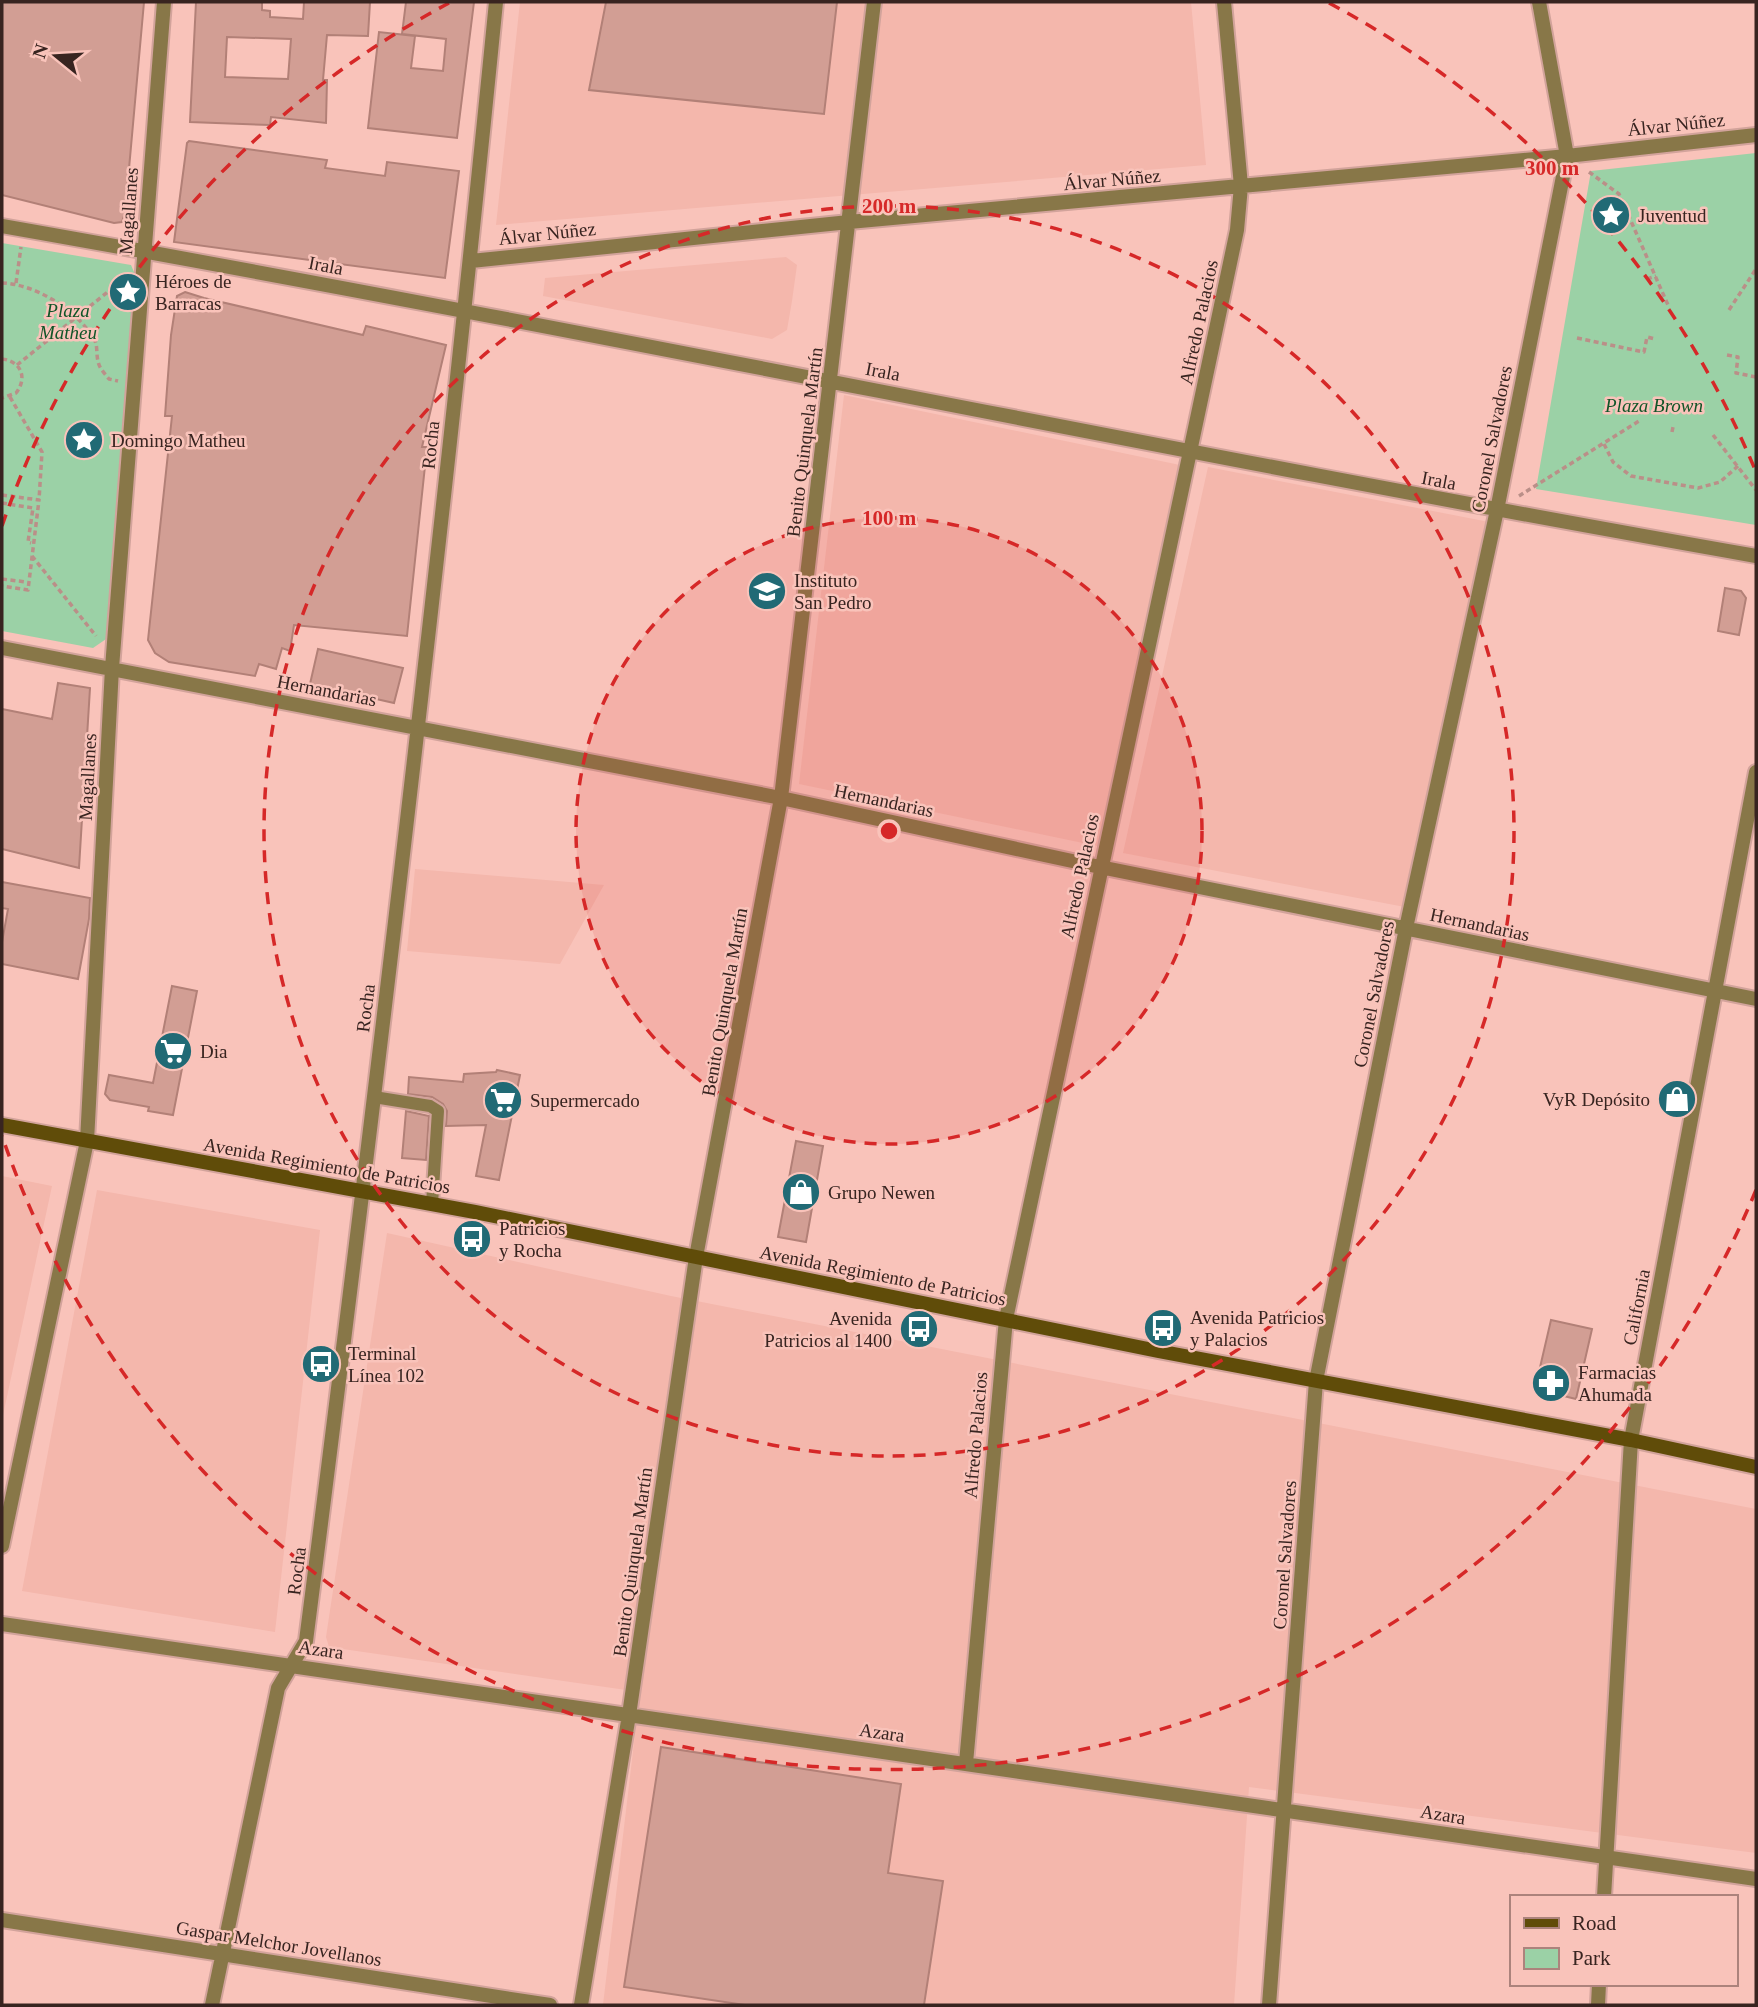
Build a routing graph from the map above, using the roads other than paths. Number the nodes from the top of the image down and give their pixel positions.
1 (164, 2) edge
2 (496, 2) edge
3 (874, 2) edge
4 (1224, 2) edge
5 (1539, 2) edge
6 (1756, 135) edge
7 (1567, 156) junction
8 (1241, 186) junction
9 (849, 222) junction
10 (2, 226) edge
11 (144, 251) junction
12 (471, 261) junction
13 (464, 310) junction
14 (831, 380) junction
15 (1191, 452) junction
16 (1497, 510) junction
17 (1756, 556) edge
18 (2, 648) edge
19 (112, 668) junction
20 (418, 727) junction
21 (1756, 772) edge
22 (781, 798) junction
23 (1100, 867) junction
24 (1406, 928) junction
25 (1714, 991) junction
26 (1756, 999) edge
27 (374, 1097) junction
28 (2, 1125) edge
29 (87, 1141) junction
30 (364, 1191) junction
31 (432, 1204) junction
32 (696, 1257) junction
33 (1006, 1319) junction
34 (1316, 1381) junction
35 (1631, 1440) junction
36 (1756, 1466) edge
37 (2, 1546) edge
38 (2, 1624) edge
39 (293, 1665) junction
40 (629, 1715) junction
41 (967, 1763) junction
42 (1284, 1809) junction
43 (1606, 1859) junction
44 (1756, 1879) edge
45 (1604, 1895) edge
46 (2, 1920) edge
47 (223, 1954) junction
48 (1599, 1986) edge
49 (212, 2005) edge
50 (550, 2005) edge
51 (582, 2005) edge
52 (1269, 2005) edge
53 (1598, 2005) edge

1 - 11 street, Magallanes
2 - 12 street, Rocha
3 - 9 street, Benito Quinquela Martín
4 - 8 street, Alfredo Palacios
5 - 7 street, Coronel Salvadores
6 - 7 street, Álvar Núñez
7 - 8 street, Álvar Núñez
7 - 16 street, Coronel Salvadores
8 - 9 street, Álvar Núñez
8 - 15 street, Alfredo Palacios
9 - 12 street, Álvar Núñez
9 - 14 street, Benito Quinquela Martín
10 - 11 street, Irala
11 - 13 street, Irala
11 - 19 street, Magallanes
12 - 13 street, Rocha
13 - 14 street, Irala
13 - 20 street, Rocha
14 - 15 street, Irala
14 - 22 street, Benito Quinquela Martín
15 - 16 street, Irala
15 - 23 street, Alfredo Palacios
16 - 17 street, Irala
16 - 24 street, Coronel Salvadores
18 - 19 street, Hernandarias
19 - 20 street, Hernandarias
19 - 29 street, Magallanes
20 - 22 street, Hernandarias
20 - 27 street, Rocha
21 - 25 street, California
22 - 23 street, Hernandarias
22 - 32 street, Benito Quinquela Martín
23 - 24 street, Hernandarias
23 - 33 street, Alfredo Palacios
24 - 25 street, Hernandarias
24 - 34 street, Coronel Salvadores
25 - 26 street, Hernandarias
25 - 35 street, California
27 - 30 street, Rocha
27 - 31 lane
28 - 29 main road, Avenida Regimiento de Patricios
29 - 30 main road, Avenida Regimiento de Patricios
29 - 37 street, Magallanes
30 - 31 main road, Avenida Regimiento de Patricios
30 - 39 street, Rocha
31 - 32 main road, Avenida Regimiento de Patricios
32 - 33 main road, Avenida Regimiento de Patricios
32 - 40 street, Benito Quinquela Martín
33 - 34 main road, Avenida Regimiento de Patricios
33 - 41 street, Alfredo Palacios
34 - 35 main road, Avenida Regimiento de Patricios
34 - 42 street, Coronel Salvadores
35 - 36 main road, Avenida Regimiento de Patricios
35 - 43 street, California
38 - 39 street, Azara
39 - 40 street, Azara
39 - 47 street, Rocha
40 - 41 street, Azara
40 - 51 street, Benito Quinquela Martín
41 - 42 street, Azara
42 - 43 street, Azara
42 - 52 street, Coronel Salvadores
43 - 44 street, Azara
43 - 45 street, California
46 - 47 street, Gaspar Melchor Jovellanos
47 - 49 street, Rocha
47 - 50 street, Gaspar Melchor Jovellanos
48 - 53 street

